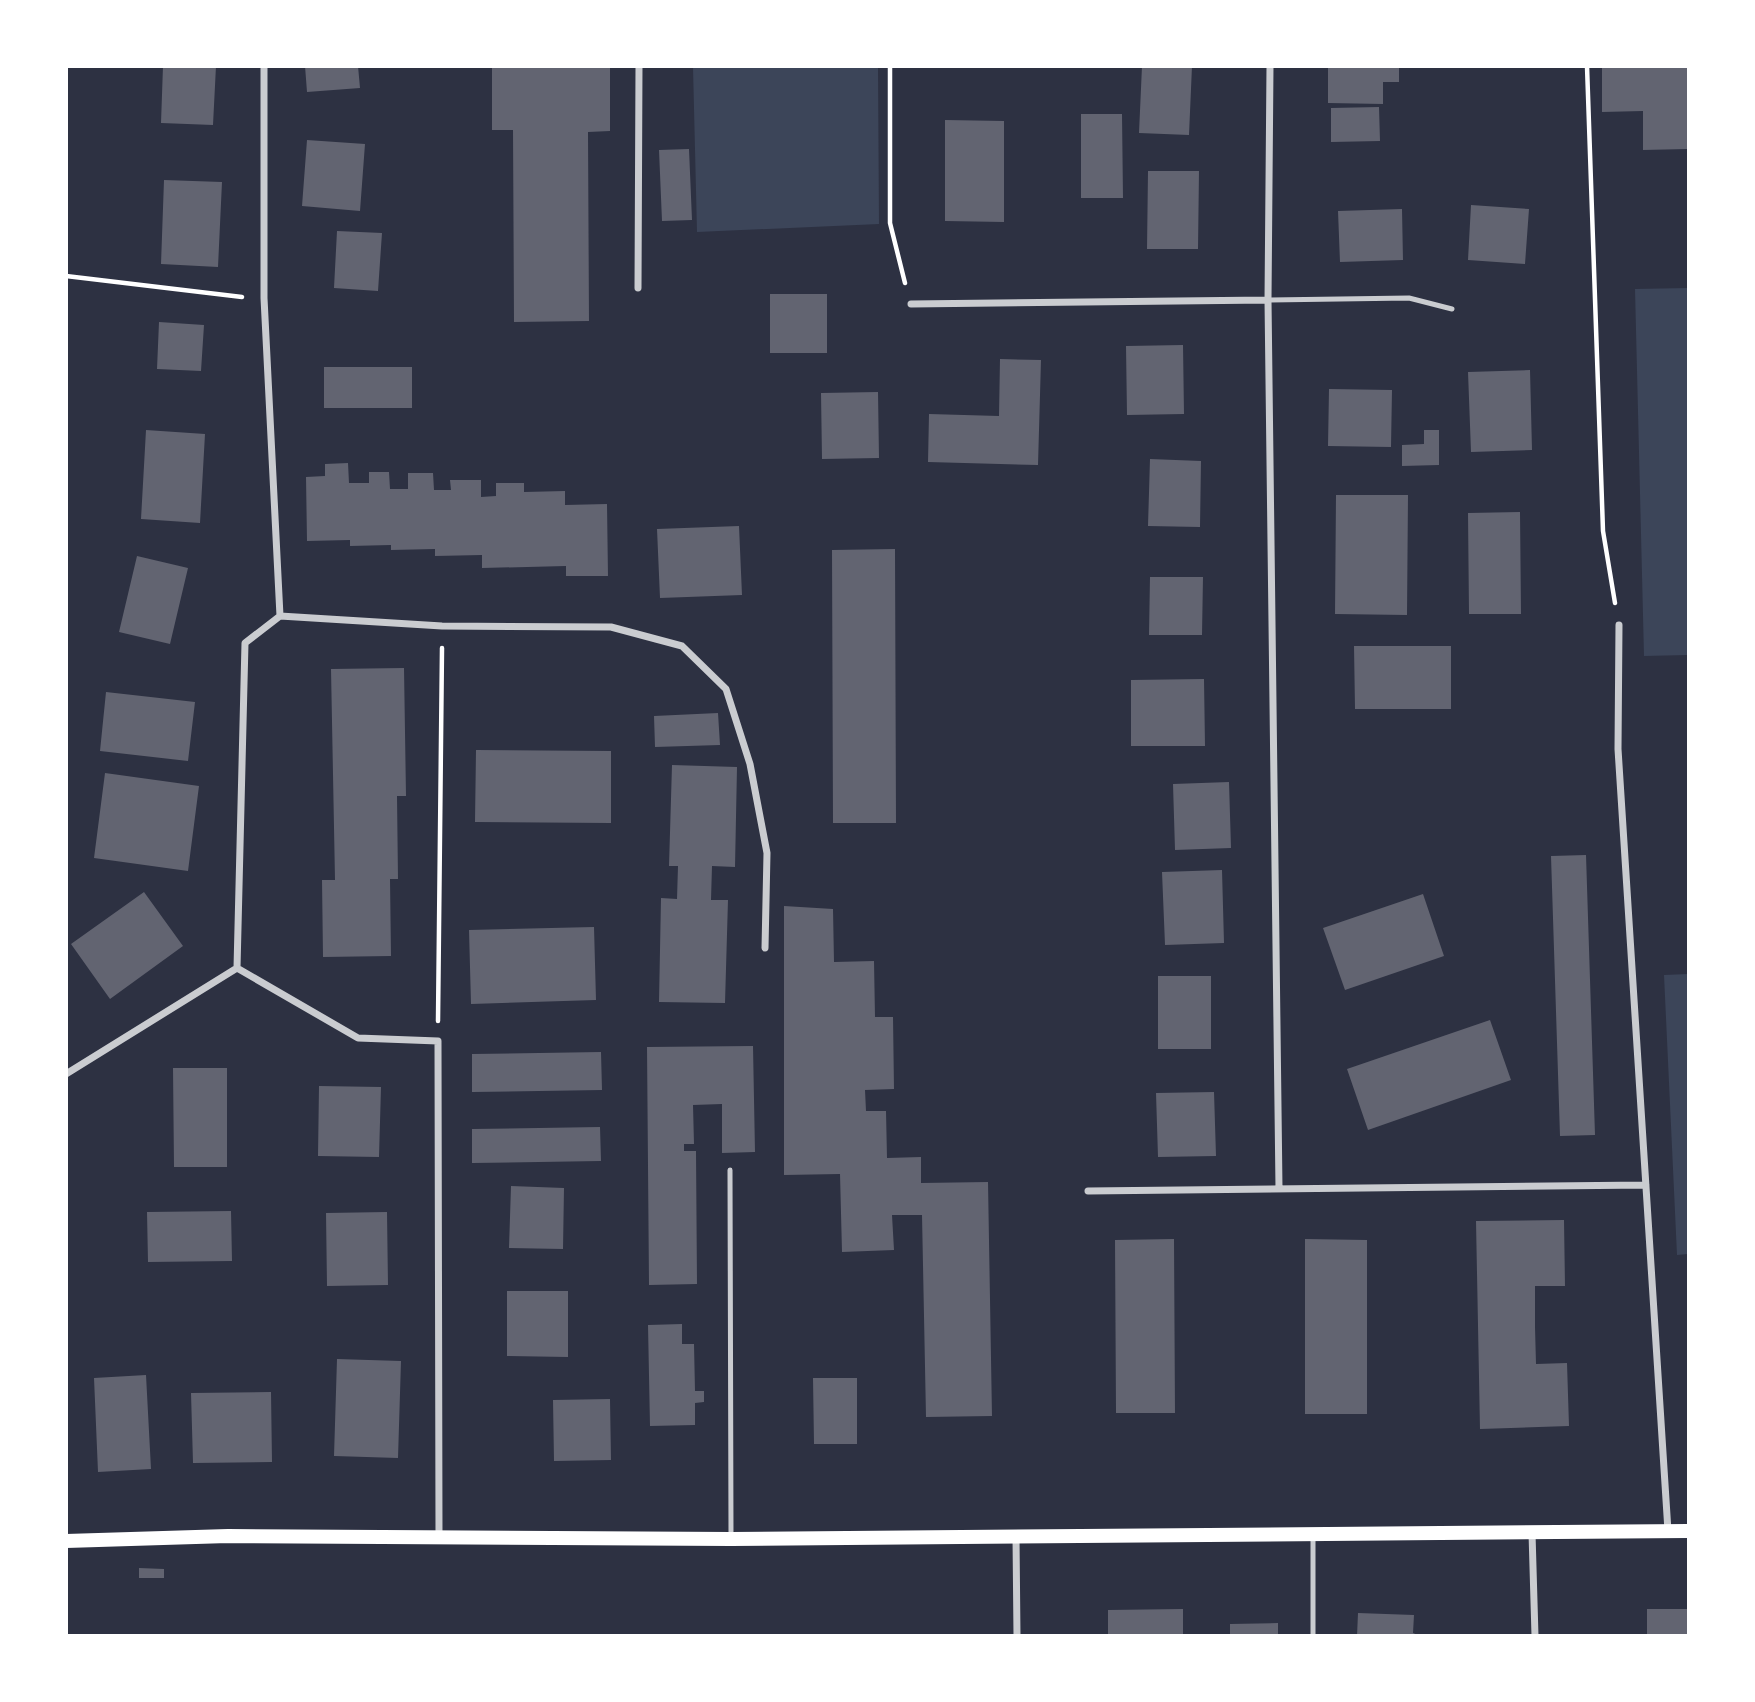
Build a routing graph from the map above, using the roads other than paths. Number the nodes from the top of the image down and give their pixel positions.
1 (264, 66) edge
2 (639, 66) edge
3 (1270, 66) edge
4 (638, 288) dead end
5 (1268, 300) junction
6 (911, 304) road end
7 (1452, 309) dead end
8 (280, 616) junction
9 (1619, 625) road end
10 (765, 948) dead end
11 (237, 968) junction
12 (66, 1074) edge
13 (730, 1170) dead end
14 (1646, 1185) junction
15 (1279, 1188) junction
16 (1088, 1191) dead end
17 (1668, 1531) junction
18 (1689, 1531) edge
19 (1532, 1533) junction
20 (1313, 1534) junction
21 (1016, 1537) junction
22 (439, 1538) junction
23 (731, 1539) junction
24 (66, 1541) edge
25 (1017, 1636) edge
26 (1313, 1636) edge
27 (1535, 1636) edge

1 - 8 street
2 - 4 street
3 - 5 street
5 - 6 street
5 - 7 lane
5 - 15 street
8 - 10 street
8 - 11 street
9 - 14 street
11 - 12 street
11 - 22 street
13 - 23 lane
14 - 15 street
14 - 17 street
15 - 16 street
17 - 18 main road
17 - 19 main road
19 - 20 main road
19 - 27 street
20 - 21 main road
20 - 26 lane
21 - 23 main road
21 - 25 street
22 - 23 main road
22 - 24 main road

